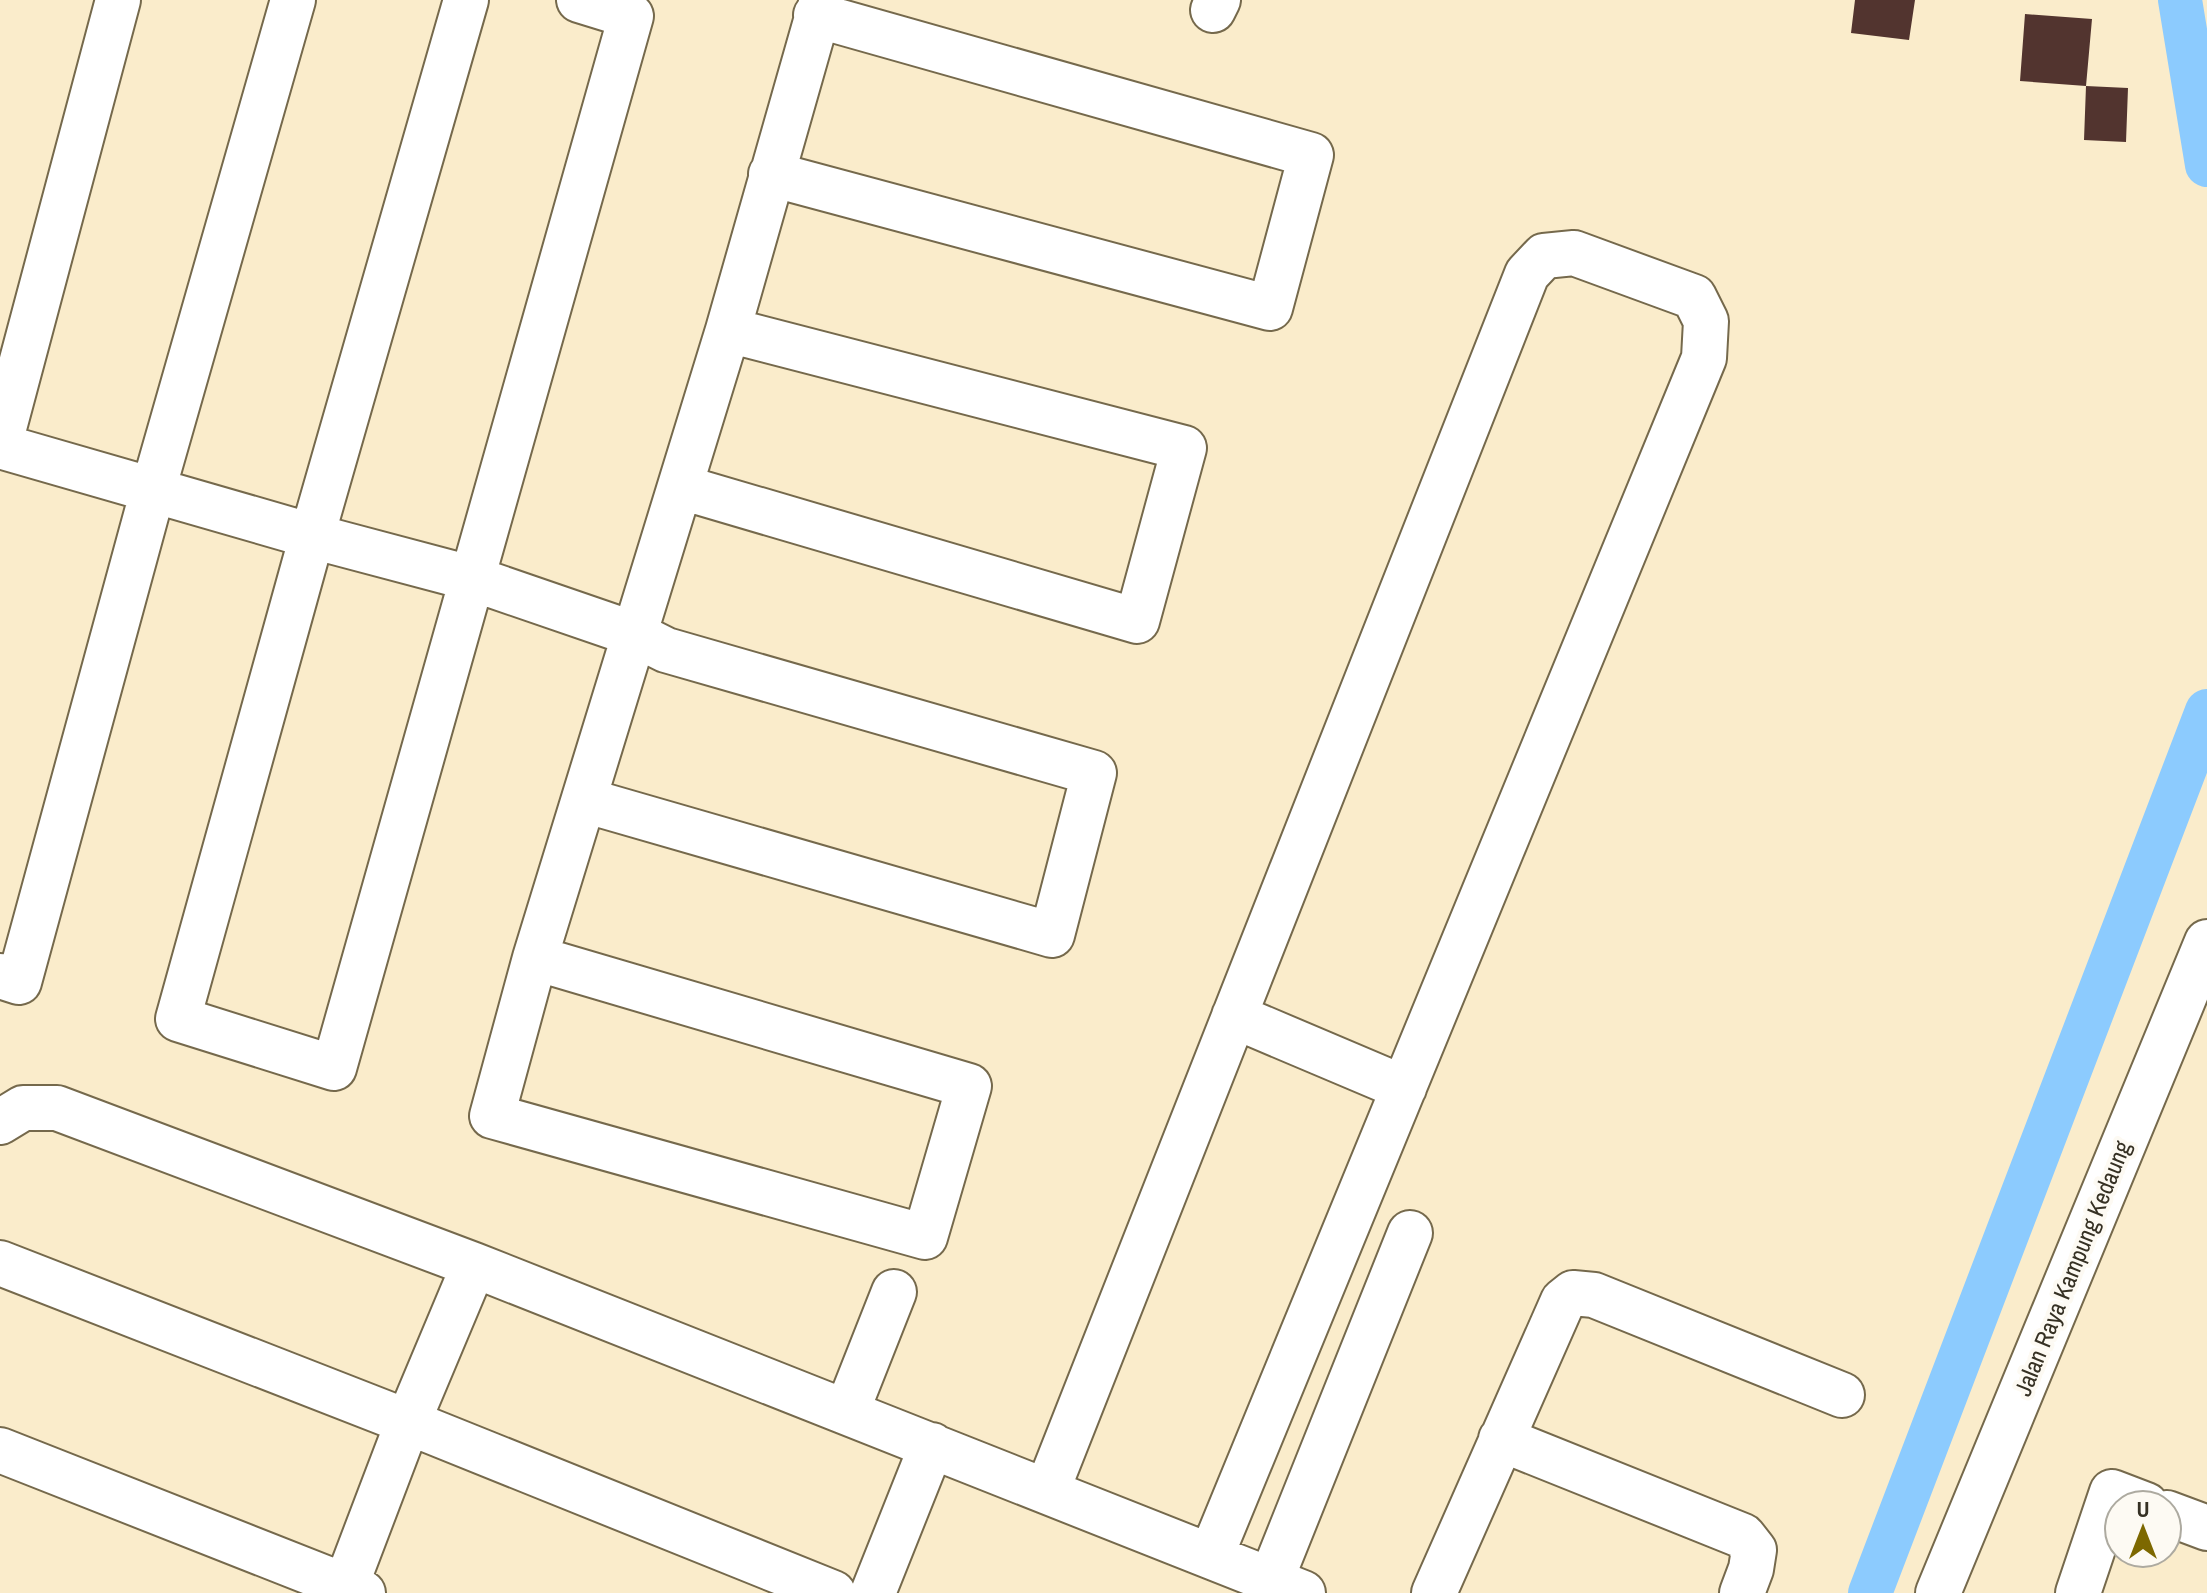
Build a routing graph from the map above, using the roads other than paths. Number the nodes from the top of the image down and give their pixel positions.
1 (118, 0) edge
2 (293, 0) edge
3 (466, 0) edge
4 (579, 0) edge
5 (819, 8) edge
6 (771, 174) junction
7 (728, 330) junction
8 (0, 444) edge
9 (681, 487) junction
10 (153, 490) junction
11 (312, 536) junction
12 (474, 579) junction
13 (634, 634) junction
14 (584, 800) junction
15 (2207, 942) edge
16 (535, 958) junction
17 (0, 976) edge
18 (1234, 1016) junction
19 (1404, 1088) junction
20 (0, 1122) edge
21 (1410, 1233) dead end
22 (0, 1263) edge
23 (474, 1265) junction
24 (894, 1292) dead end
25 (1842, 1395) dead end
26 (847, 1411) junction
27 (408, 1422) junction
28 (1501, 1439) junction
29 (932, 1445) junction
30 (0, 1450) edge
31 (1047, 1491) junction
32 (2103, 1519) edge
33 (2183, 1519) edge
34 (2207, 1528) edge
35 (1211, 1556) junction
36 (1287, 1587) edge
37 (351, 1591) edge
38 (833, 1593) edge
39 (873, 1593) edge
40 (1434, 1593) edge
41 (1742, 1593) edge
42 (1938, 1593) edge
43 (2078, 1593) edge

1 - 8 street
2 - 10 street
3 - 11 street
4 - 12 street
5 - 6 street
5 - 6 street
6 - 7 street
7 - 9 street
7 - 9 street
8 - 10 street
9 - 13 street
10 - 11 street
10 - 17 street
11 - 12 street
11 - 12 street
12 - 13 street
13 - 14 street
13 - 14 street
14 - 16 street
15 - 42 street, Jalan Raya Kampung Kedaung
16 - 16 street
18 - 19 street
18 - 19 street
18 - 31 street
19 - 35 street
20 - 23 street
21 - 36 street
22 - 27 street
23 - 26 street
23 - 27 street
24 - 26 street
25 - 28 street
26 - 29 street
27 - 37 street
27 - 38 street
28 - 40 street
28 - 41 street
29 - 31 street
29 - 39 street
30 - 37 street
31 - 35 street
32 - 43 street
33 - 34 street
35 - 36 street

